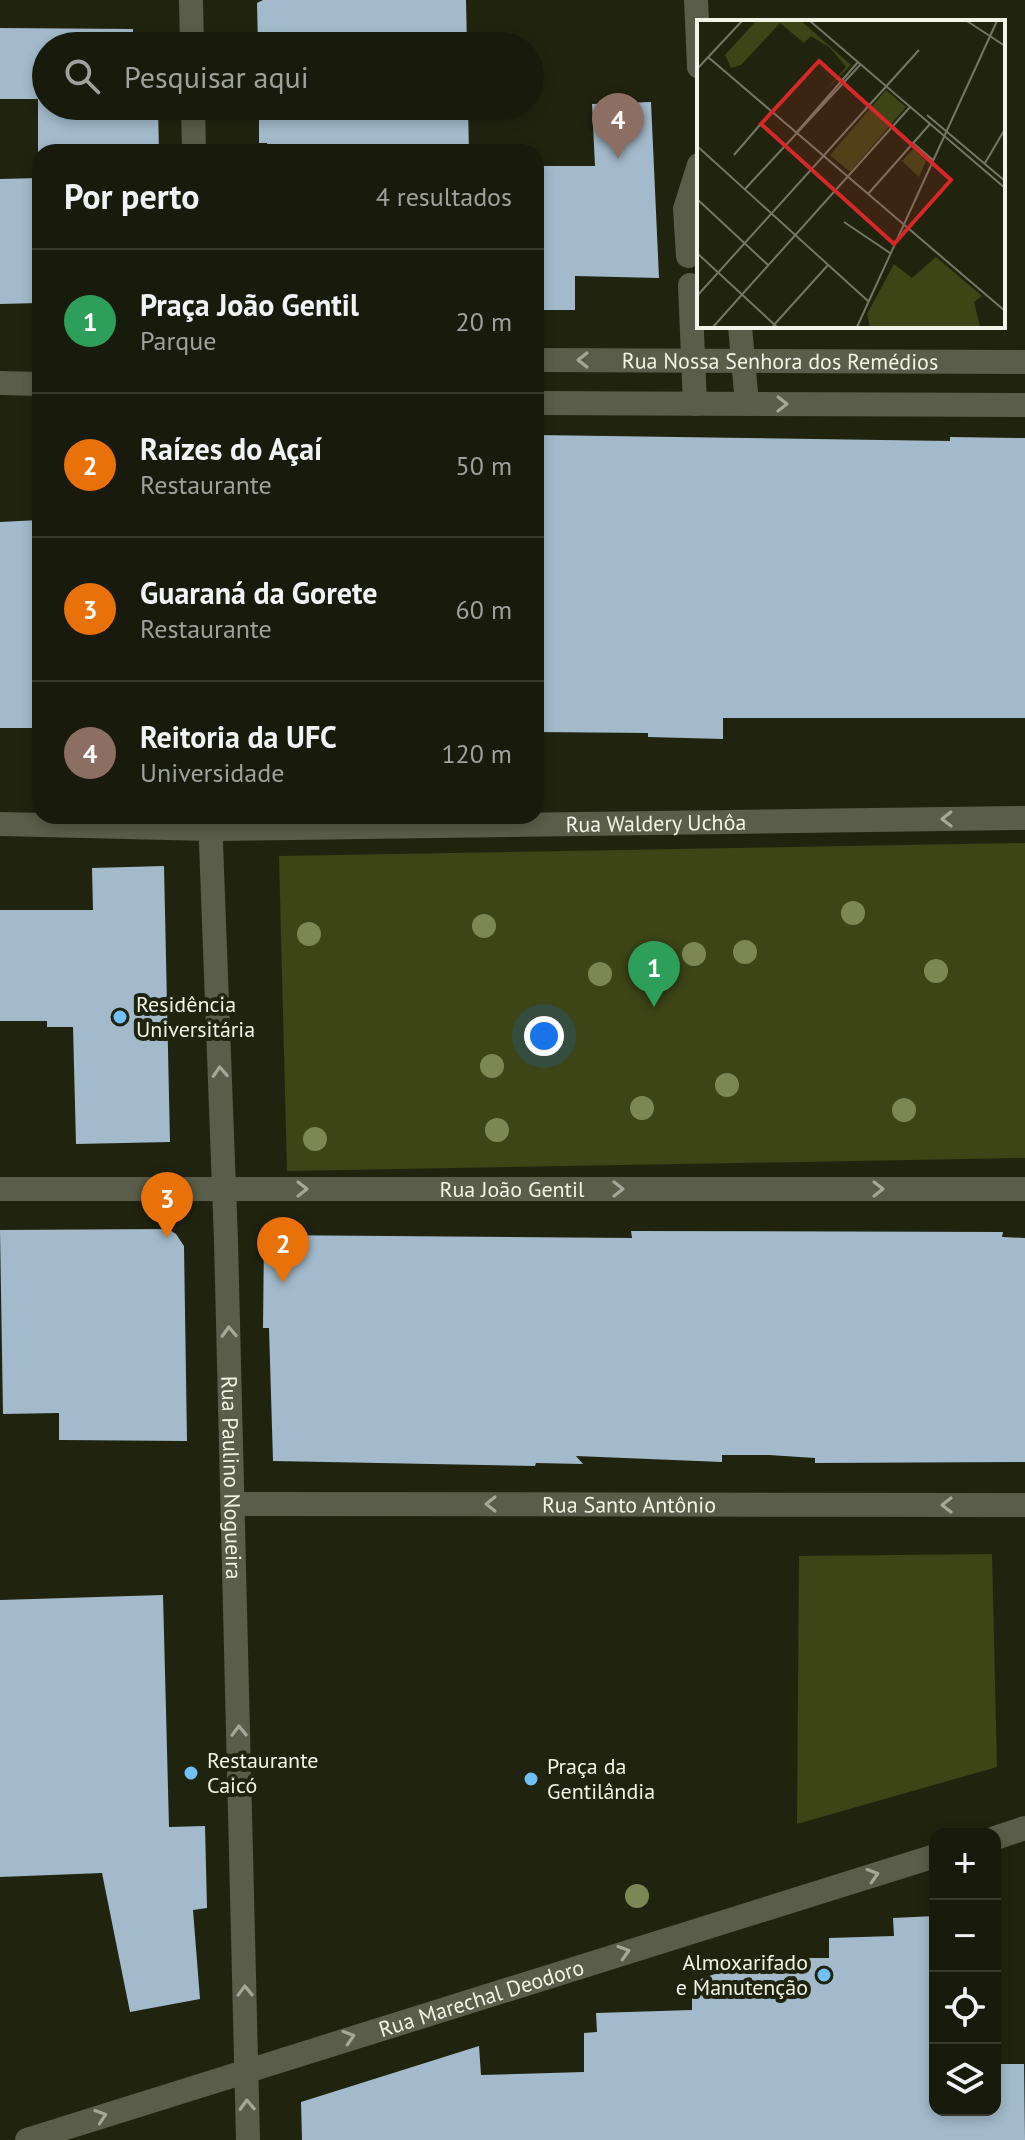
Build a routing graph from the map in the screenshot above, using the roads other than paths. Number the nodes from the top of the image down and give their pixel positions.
1 (191, 0) edge
2 (696, 0) edge
3 (697, 22) edge
4 (192, 32) edge
5 (193, 120) edge
6 (194, 144) edge
7 (697, 171) edge
8 (688, 256) dead end
9 (690, 285) dead end
10 (740, 328) edge
11 (544, 360) edge
12 (693, 361) junction
13 (743, 361) junction
14 (1025, 362) edge
15 (0, 383) edge
16 (32, 384) edge
17 (544, 403) edge
18 (695, 404) junction
19 (747, 404) junction
20 (1025, 405) edge
21 (1025, 818) edge
22 (544, 821) edge
23 (0, 824) edge
24 (32, 824) edge
25 (210, 824) edge
26 (224, 1188) junction
27 (0, 1189) edge
28 (1025, 1189) edge
29 (233, 1504) junction
30 (1025, 1505) edge
31 (1025, 1828) edge
32 (1001, 1836) edge
33 (929, 1858) edge
34 (246, 2069) junction
35 (27, 2140) edge
36 (248, 2140) edge

1 - 4 street
2 - 3 street
5 - 6 street
7 - 8 street
9 - 12 street
10 - 13 street
12 -> 11 street, Rua Nossa Senhora dos Remédios
12 - 13 street, Rua Nossa Senhora dos Remédios
12 - 18 street
13 - 14 street, Rua Nossa Senhora dos Remédios
13 - 19 street
15 - 16 street
17 - 18 street, Rua Nossa Senhora dos Remédios
18 - 19 street, Rua Nossa Senhora dos Remédios
19 -> 20 street, Rua Nossa Senhora dos Remédios
21 -> 22 street, Rua Waldery Uchôa
23 - 24 street, Rua Waldery Uchôa
26 -> 25 street, Rua Paulino Nogueira
26 - 27 street, Rua João Gentil
26 -> 28 street, Rua João Gentil
29 -> 26 street, Rua Paulino Nogueira
30 -> 29 street, Rua Santo Antônio
34 -> 29 street, Rua Paulino Nogueira
31 - 32 street
34 -> 33 street, Rua Marechal Deodoro
35 -> 34 street, Rua Marechal Deodoro
36 -> 34 street, Rua Paulino Nogueira

